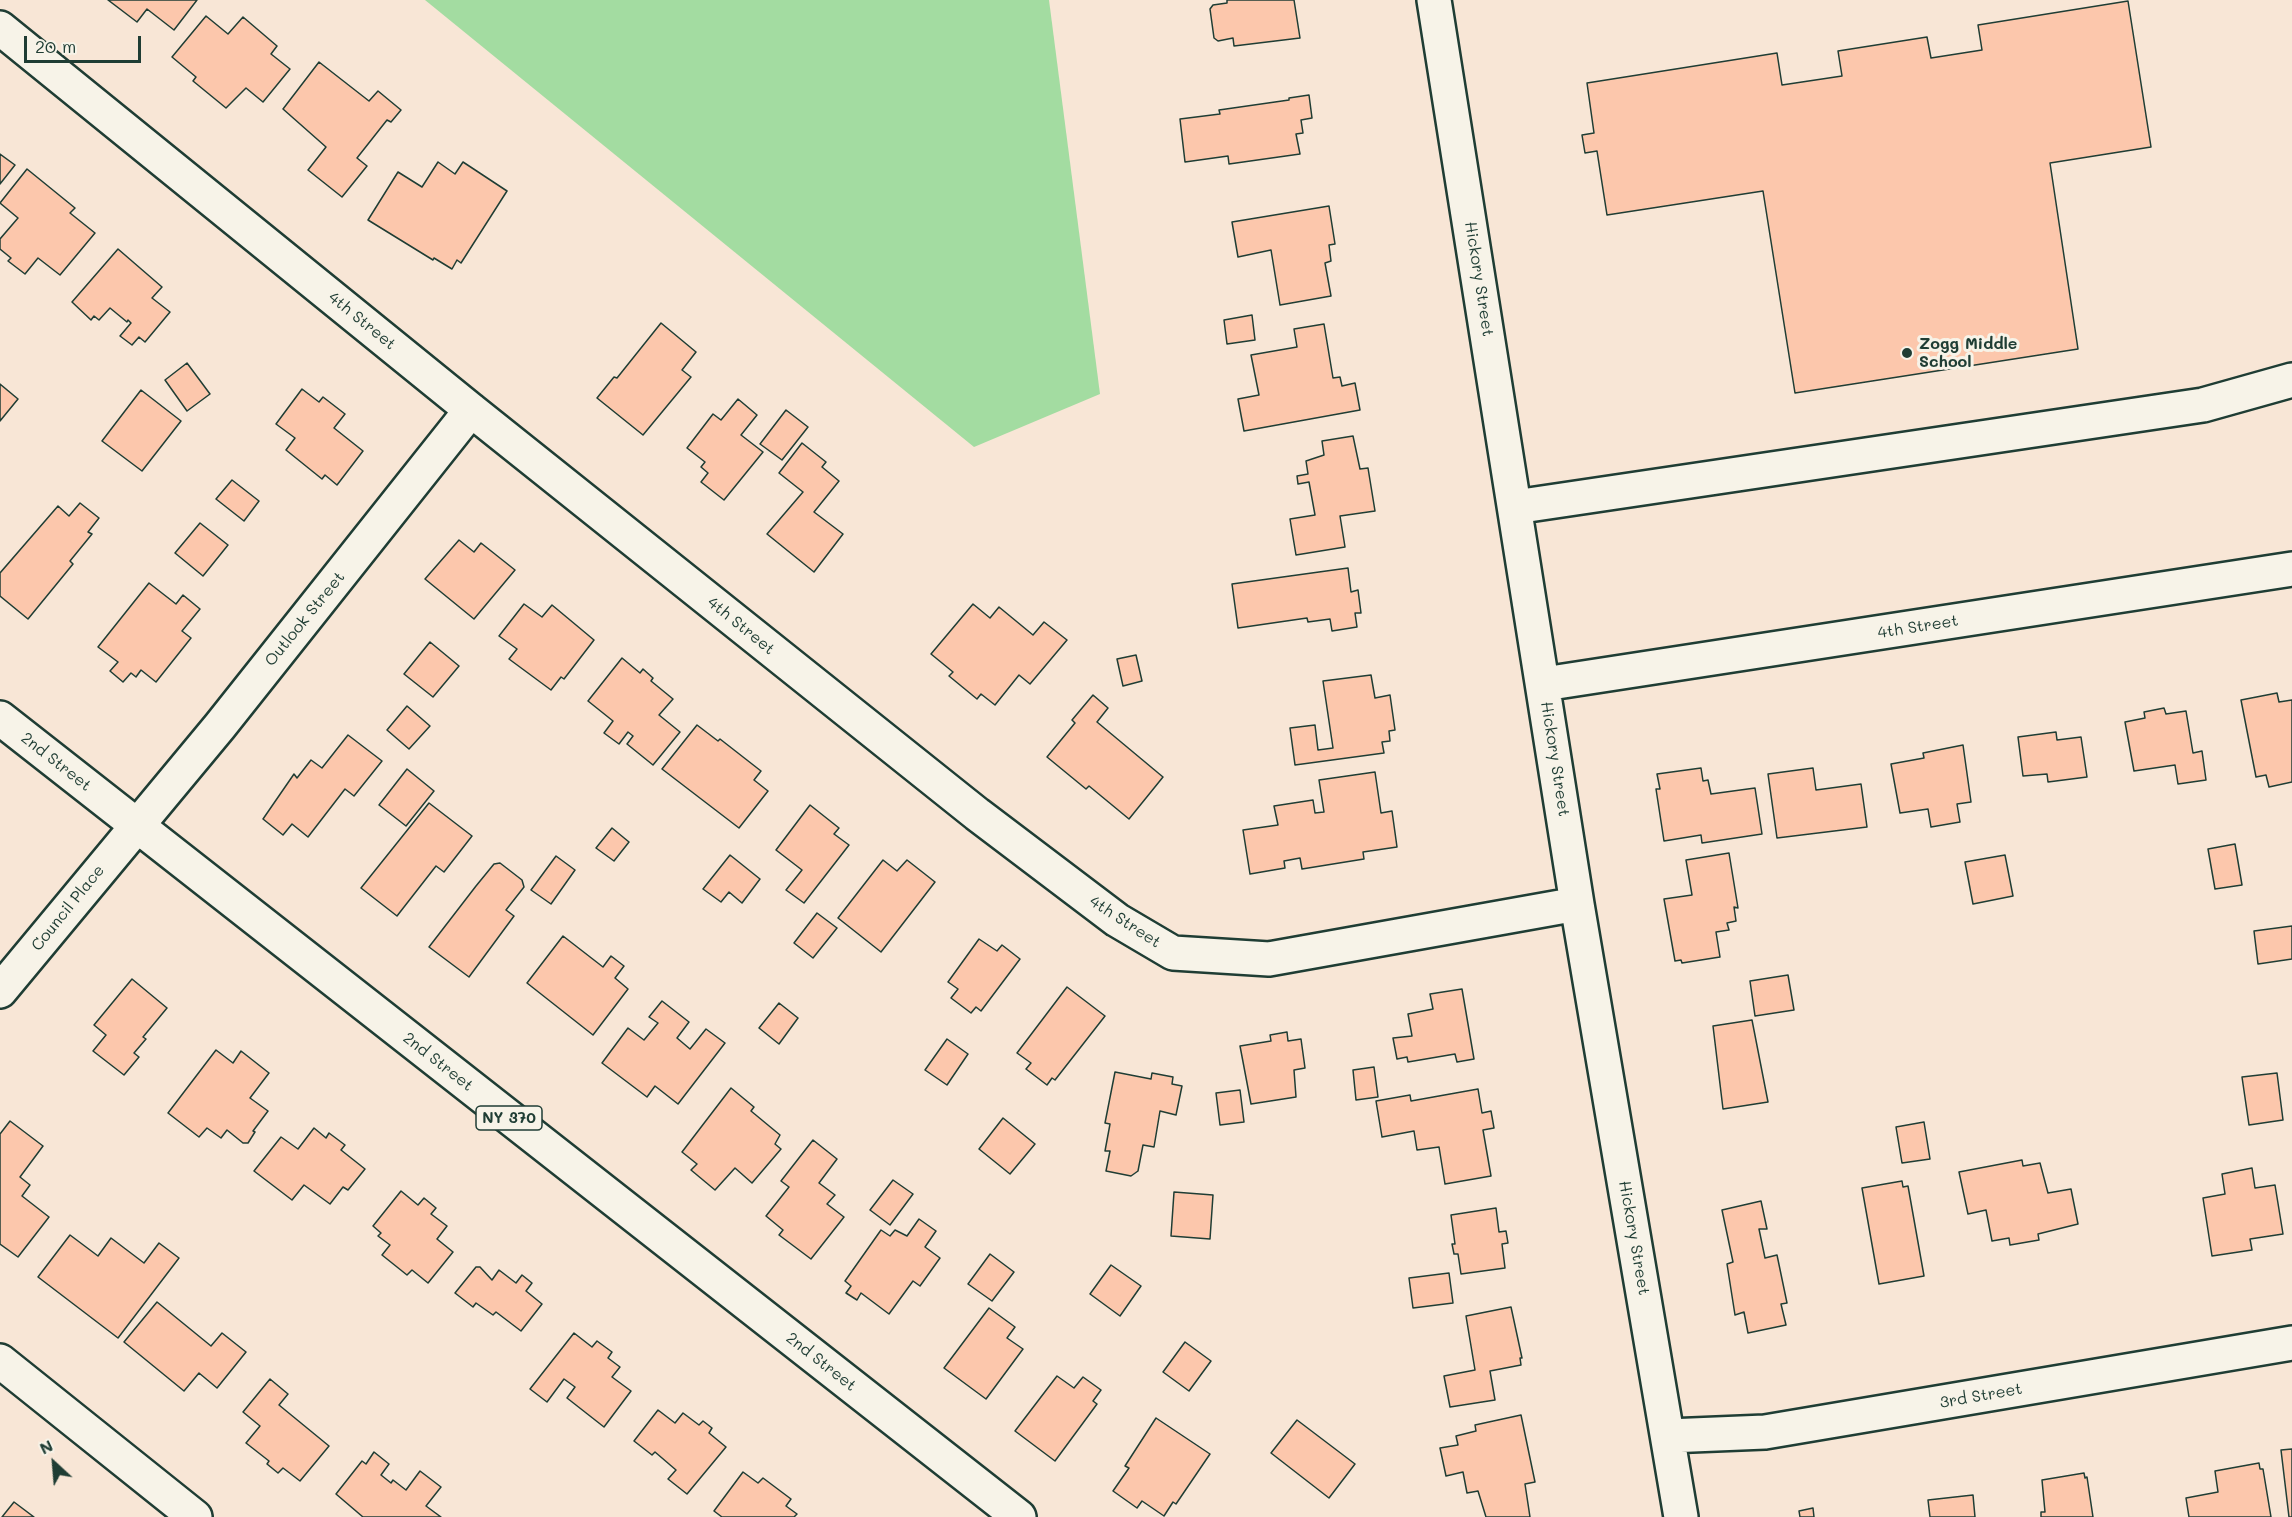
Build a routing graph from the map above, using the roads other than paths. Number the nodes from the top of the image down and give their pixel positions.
1 (1434, 0) edge
2 (0, 28) edge
3 (2292, 381) edge
4 (471, 410) junction
5 (1515, 507) junction
6 (2292, 569) edge
7 (1544, 684) junction
8 (0, 718) edge
9 (135, 825) junction
10 (1577, 904) junction
11 (0, 991) edge
12 (2292, 1343) edge
13 (0, 1361) edge
14 (1668, 1436) junction
15 (195, 1517) edge
16 (1019, 1517) edge
17 (1680, 1517) edge

1 - 5 street, Hickory Street
2 - 4 street, 4th Street
3 - 5 street
4 - 9 street, Outlook Street
4 - 10 street, 4th Street
5 - 7 street, Hickory Street
6 - 7 street, 4th Street
7 - 10 street, Hickory Street
8 - 9 street, 2nd Street / NY 370
9 - 11 street, Council Place
9 - 16 street, 2nd Street / NY 370
10 - 14 street, Hickory Street
12 - 14 street, 3rd Street
13 - 15 street
14 - 17 street, Hickory Street

